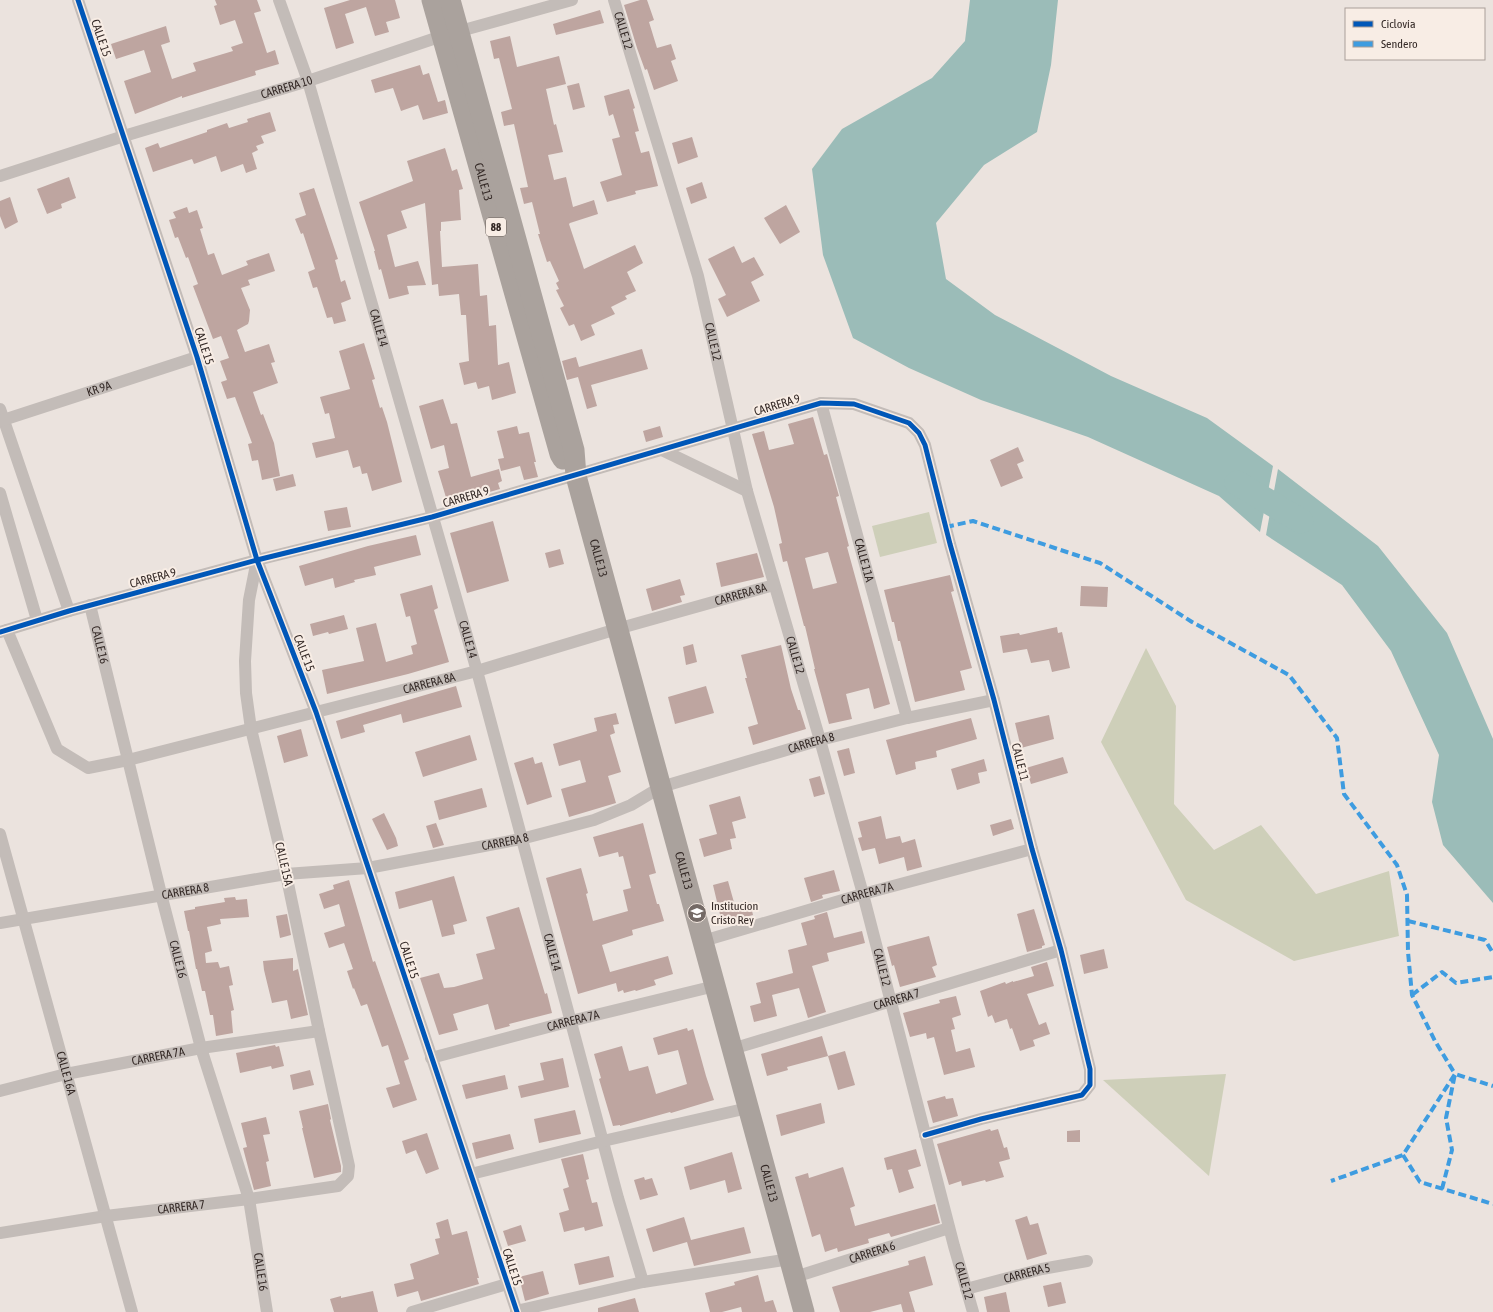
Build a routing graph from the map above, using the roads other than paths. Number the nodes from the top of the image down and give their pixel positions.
1 (78, 0) edge
2 (279, 0) edge
3 (432, 0) edge
4 (450, 0) edge
5 (572, 0) edge
6 (614, 0) edge
7 (450, 34) junction
8 (308, 81) junction
9 (124, 136) junction
10 (0, 176) edge
11 (197, 357) junction
12 (821, 403) junction
13 (1, 416) edge
14 (732, 429) junction
15 (924, 445) joint
16 (662, 450) junction
17 (576, 476) junction
18 (747, 491) junction
19 (0, 492) edge
20 (432, 517) junction
21 (257, 560) junction
22 (774, 585) junction
23 (90, 605) junction
24 (69, 611) junction
25 (37, 620) junction
26 (616, 629) junction
27 (4, 631) edge
28 (477, 671) junction
29 (994, 700) junction
30 (316, 712) junction
31 (907, 718) junction
32 (250, 729) junction
33 (820, 740) junction
34 (128, 760) junction
35 (661, 787) junction
36 (0, 834) edge
37 (521, 839) junction
38 (1032, 849) junction
39 (368, 868) junction
40 (286, 874) junction
41 (161, 894) junction
42 (863, 894) junction
43 (24, 920) junction
44 (0, 923) edge
45 (703, 941) junction
46 (1061, 950) junction
47 (715, 986) junction
48 (890, 1000) junction
49 (570, 1021) junction
50 (319, 1031) junction
51 (201, 1048) junction
52 (732, 1048) junction
53 (432, 1058) junction
54 (66, 1074) junction
55 (0, 1092) edge
56 (748, 1108) junction
57 (925, 1135) junction
58 (603, 1141) junction
59 (348, 1166) joint
60 (471, 1174) junction
61 (249, 1199) junction
62 (106, 1216) junction
63 (949, 1228) junction
64 (0, 1233) edge
65 (1087, 1261) dead end
66 (792, 1268) junction
67 (643, 1282) junction
68 (508, 1284) junction
69 (966, 1289) junction
70 (517, 1311) edge
71 (132, 1312) edge
72 (267, 1312) edge
73 (412, 1312) edge
74 (804, 1312) edge
75 (973, 1312) edge

1 - 9 street, CALLE 15
2 - 8 street, CALLE 14
3 - 7 highway, CALLE 13 / 88
4 - 7 highway, CALLE 13 / 88
5 - 7 street, CARRERA 10
6 - 14 street, CALLE 12
7 - 8 street, CARRERA 10
7 - 17 highway, CALLE 13 / 88
8 - 9 street, CARRERA 10
8 - 20 street, CALLE 14
9 - 10 street, CARRERA 10
9 - 11 street, CALLE 15
11 - 13 street, KR 9A
11 - 21 street, CALLE 15
12 - 14 street, CARRERA 9
12 - 15 street, CARRERA 9
12 - 31 street, CALLE 11A
13 - 24 street
14 - 16 street, CARRERA 9
14 - 18 street, CALLE 12
15 - 29 street, CALLE 11
16 - 17 street, CARRERA 9
16 - 18 street
17 - 20 street, CARRERA 9
17 - 26 highway, CALLE 13 / 88
18 - 22 street, CALLE 12
19 - 25 street
20 - 21 street, CARRERA 9
20 - 28 street, CALLE 14
21 - 23 street, CARRERA 9
21 - 30 street, CALLE 15
21 - 32 street, CALLE 15A
22 - 26 street, CARRERA 8A
22 - 33 street, CALLE 12
23 - 24 street, CARRERA 9
23 - 34 street, CALLE 16
24 - 25 street, CARRERA 9
25 - 27 street, CARRERA 9
26 - 28 street, CARRERA 8A
26 - 35 highway, CALLE 13 / 88
27 - 34 street, CARRERA 8A
28 - 30 street, CARRERA 8A
28 - 37 street, CALLE 14
29 - 31 street, CARRERA 8
29 - 38 street, CALLE 11
30 - 32 street, CARRERA 8A
30 - 39 street, CALLE 15
31 - 33 street, CARRERA 8
32 - 34 street, CARRERA 8A
32 - 40 street, CALLE 15A
33 - 35 street, CARRERA 8
33 - 42 street, CALLE 12
34 - 41 street, CALLE 16
35 - 37 street, CARRERA 8
35 - 45 highway, CALLE 13 / 88
36 - 43 street, CALLE 16A
37 - 39 street, CARRERA 8
37 - 49 street, CALLE 14
38 - 42 street, CARRERA 7A
38 - 46 street, CALLE 11
39 - 40 street, CARRERA 8
39 - 53 street, CALLE 15
40 - 41 street, CARRERA 8
40 - 50 street, CALLE 15A
41 - 43 street, CARRERA 8
41 - 51 street, CALLE 16
42 - 45 street, CARRERA 7A
42 - 48 street, CALLE 12
43 - 44 street, CARRERA 8
43 - 54 street, CALLE 16A
45 - 47 highway, CALLE 13 / 88
46 - 48 street, CARRERA 7
46 - 57 street, CALLE 11
47 - 49 street, CARRERA 7A
47 - 52 highway, CALLE 13 / 88
48 - 52 street, CARRERA 7
48 - 57 street, CALLE 12
49 - 53 street, CARRERA 7A
49 - 58 street, CALLE 14
50 - 51 street, CARRERA 7A
50 - 59 street, CALLE 15A
51 - 54 street, CARRERA 7A
51 - 61 street, CALLE 16
52 - 56 highway, CALLE 13 / 88
53 - 60 street, CALLE 15
54 - 55 street, CARRERA 7A
54 - 62 street, CALLE 16A
56 - 58 street
56 - 66 highway, CALLE 13 / 88
57 - 63 street, CALLE 12
58 - 60 street
58 - 67 street, CALLE 14
59 - 61 street, CARRERA 7
60 - 68 street, CALLE 15
61 - 62 street, CARRERA 7
61 - 72 street, CALLE 16
62 - 64 street, CARRERA 7
62 - 71 street, CALLE 16A
63 - 66 street, CARRERA 6
63 - 69 street, CALLE 12
65 - 69 street, CARRERA 5
66 - 67 street, CARRERA 6
66 - 74 highway, CALLE 13 / 88
67 - 70 street, CARRERA 6
68 - 70 street, CALLE 15
68 - 73 street
69 - 75 street, CALLE 12

